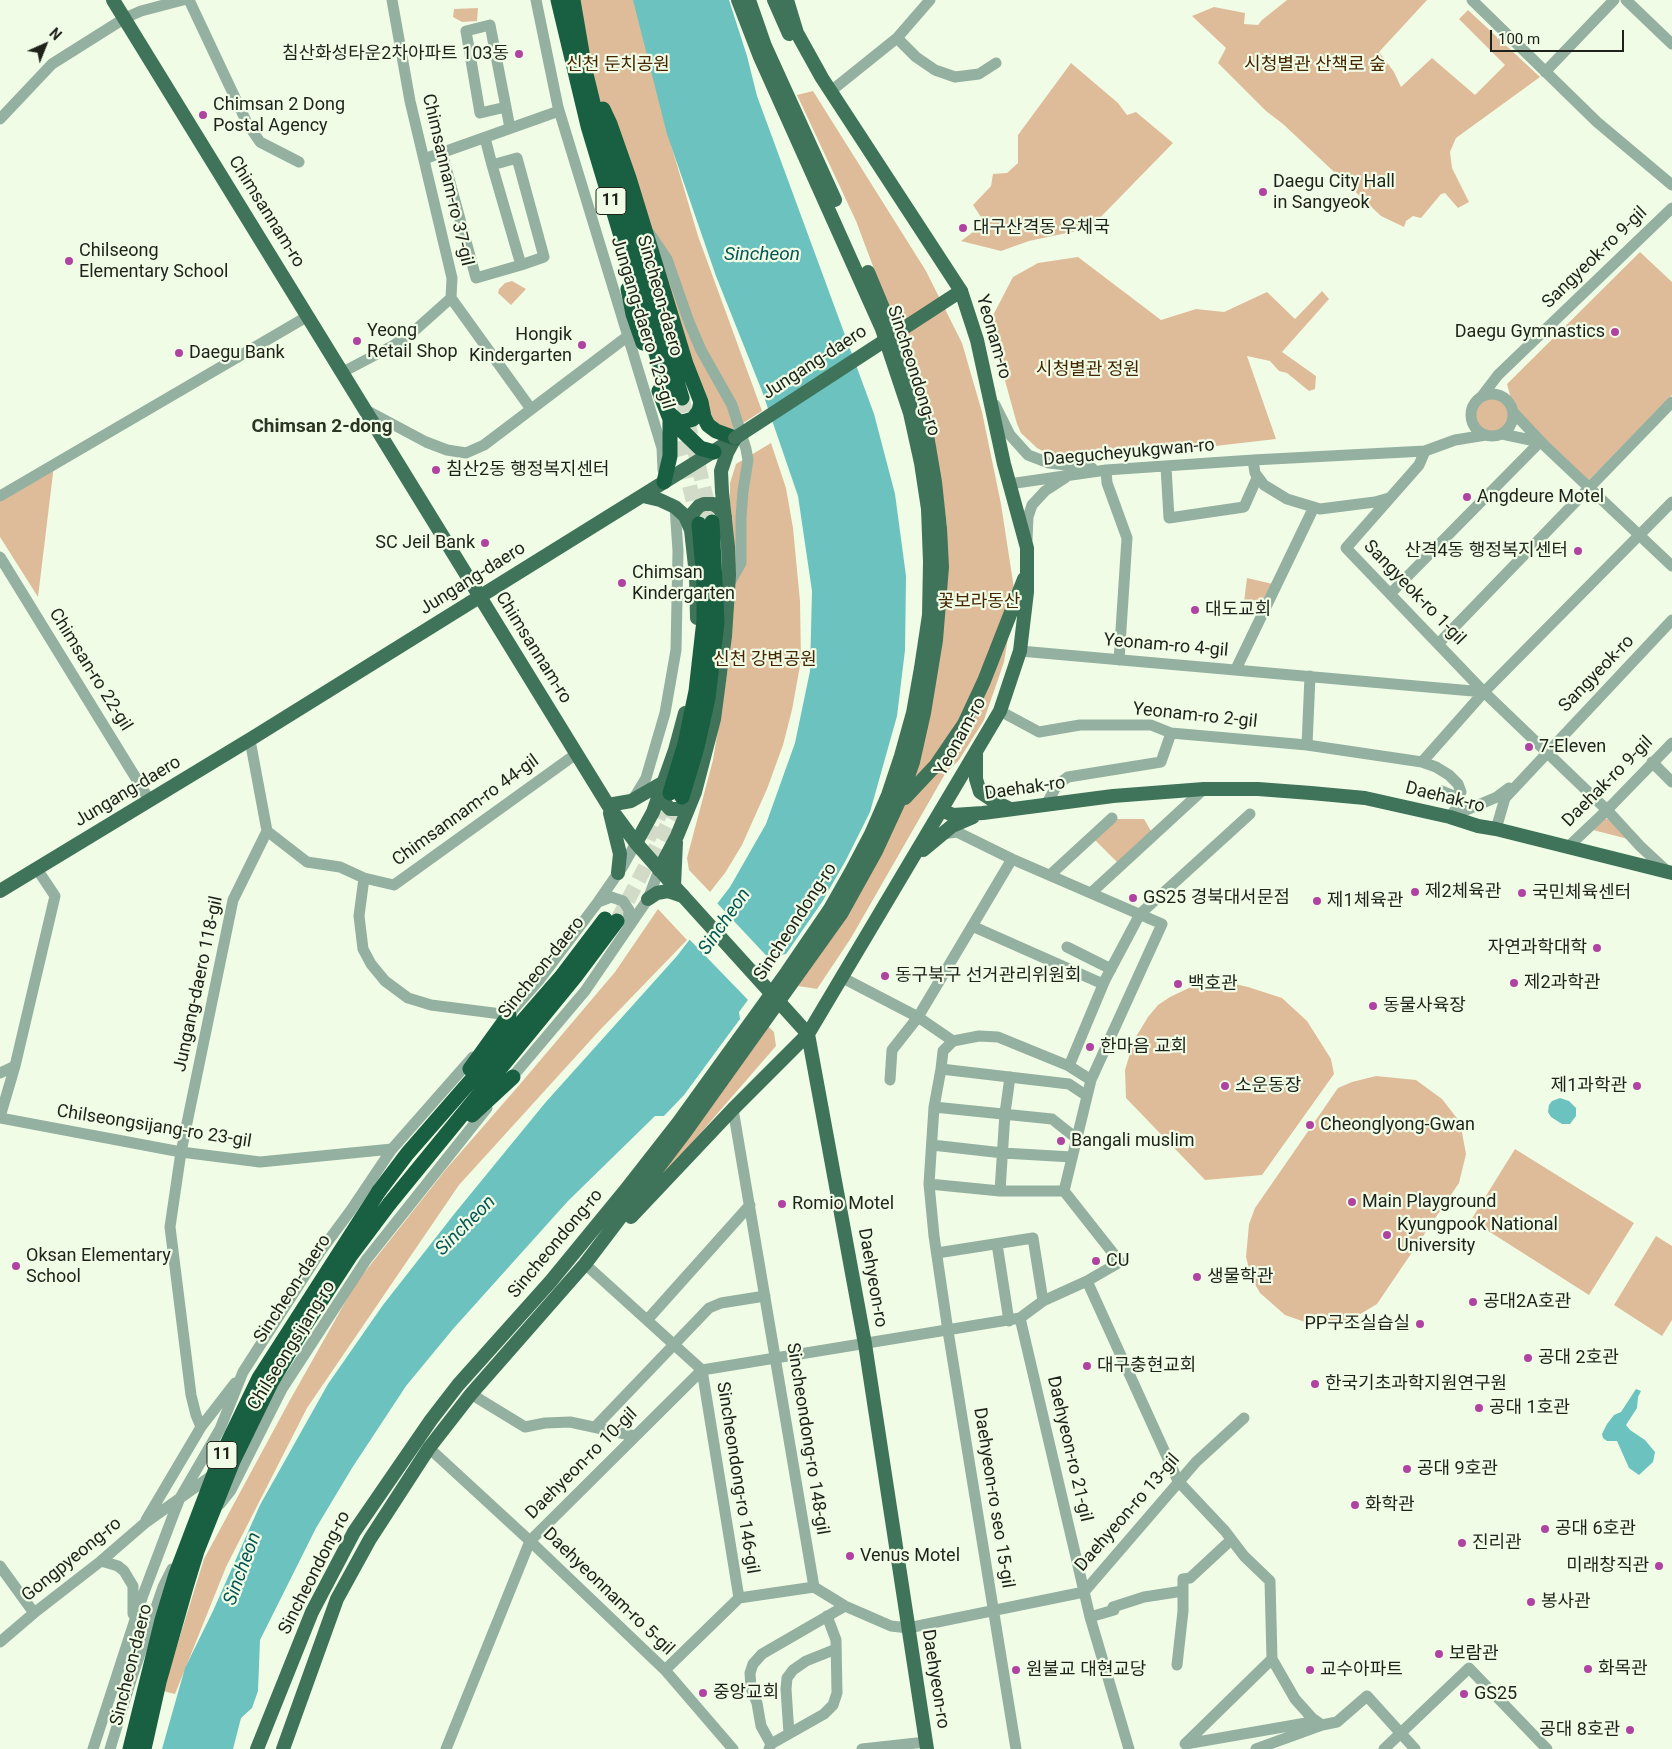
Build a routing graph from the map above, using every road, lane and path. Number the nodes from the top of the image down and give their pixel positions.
1 (113, 0) edge
2 (183, 0) edge
3 (189, 0) edge
4 (392, 0) edge
5 (536, 0) edge
6 (558, 0) edge
7 (573, 0) edge
8 (738, 0) edge
9 (749, 0) edge
10 (774, 0) edge
11 (787, 0) edge
12 (930, 0) edge
13 (1472, 0) edge
14 (1614, 0) edge
15 (1626, 0) edge
16 (124, 18) junction
17 (897, 38) junction
18 (1672, 44) edge
19 (996, 63) dead end
20 (1545, 72) junction
21 (588, 84) junction
22 (831, 91) junction
23 (506, 107) junction
24 (559, 111) junction
25 (0, 119) edge
26 (510, 128) junction
27 (484, 138) junction
28 (442, 153) junction
29 (424, 159) junction
30 (299, 162) dead end
31 (492, 165) junction
32 (1672, 185) edge
33 (1672, 208) edge
34 (642, 223) junction
35 (922, 231) junction
36 (521, 265) junction
37 (961, 291) junction
38 (451, 298) junction
39 (308, 316) junction
40 (628, 336) junction
41 (343, 372) junction
42 (1498, 376) junction
43 (989, 393) junction
44 (1482, 396) junction
45 (1506, 399) junction
46 (701, 402) junction
47 (1672, 402) edge
48 (672, 407) junction
49 (531, 409) junction
50 (366, 410) junction
51 (1513, 412) junction
52 (1471, 417) junction
53 (1502, 434) junction
54 (1486, 435) junction
55 (735, 438) junction
56 (1455, 440) junction
57 (1542, 444) junction
58 (1425, 451) junction
59 (714, 452) junction
60 (1253, 460) junction
61 (1166, 466) junction
62 (1106, 470) junction
63 (1071, 475) junction
64 (1257, 478) junction
65 (664, 482) junction
66 (1009, 484) junction
67 (1588, 488) junction
68 (0, 496) edge
69 (642, 496) junction
70 (1390, 498) junction
71 (1672, 502) edge
72 (675, 507) junction
73 (1314, 507) junction
74 (707, 523) junction
75 (1639, 535) junction
76 (1027, 548) junction
77 (0, 557) edge
78 (1672, 566) edge
79 (1027, 572) junction
80 (729, 584) junction
81 (1390, 594) junction
82 (480, 597) junction
83 (1672, 620) edge
84 (1439, 643) junction
85 (1020, 651) junction
86 (1119, 660) junction
87 (1236, 669) junction
88 (1310, 676) junction
89 (1484, 692) junction
90 (1000, 711) junction
91 (1171, 733) junction
92 (250, 740) junction
93 (1672, 743) edge
94 (1306, 745) junction
95 (976, 752) junction
96 (1547, 752) junction
97 (576, 754) junction
98 (1422, 762) junction
99 (1652, 762) junction
100 (1524, 776) junction
101 (1672, 782) edge
102 (1204, 789) junction
103 (1442, 791) dead end
104 (1461, 792) dead end
105 (676, 794) junction
106 (895, 796) junction
107 (150, 800) junction
108 (632, 801) junction
109 (608, 805) junction
110 (1046, 805) junction
111 (1010, 809) junction
112 (941, 810) junction
113 (1607, 810) junction
114 (1250, 814) dead end
115 (976, 816) junction
116 (1450, 816) junction
117 (1112, 818) dead end
118 (1496, 828) junction
119 (267, 831) junction
120 (941, 834) junction
121 (677, 836) junction
122 (971, 838) junction
123 (636, 844) junction
124 (1568, 846) junction
125 (913, 859) junction
126 (1012, 859) junction
127 (37, 869) junction
128 (659, 870) junction
129 (618, 873) junction
130 (1670, 873) edge
131 (1050, 875) junction
132 (364, 878) junction
133 (0, 891) edge
134 (675, 891) junction
135 (1092, 892) junction
136 (648, 899) junction
137 (598, 902) junction
138 (1140, 914) junction
139 (618, 922) junction
140 (972, 926) junction
141 (1067, 947) dead end
142 (1111, 969) junction
143 (843, 978) junction
144 (1103, 984) junction
145 (509, 1015) junction
146 (918, 1017) junction
147 (808, 1034) junction
148 (953, 1041) junction
149 (15, 1066) junction
150 (1069, 1066) junction
151 (941, 1069) junction
152 (0, 1073) edge
153 (513, 1077) junction
154 (1010, 1077) junction
155 (890, 1080) dead end
156 (1091, 1080) junction
157 (1087, 1096) junction
158 (934, 1107) junction
159 (733, 1110) junction
160 (1005, 1113) junction
161 (0, 1117) edge
162 (1076, 1138) junction
163 (932, 1145) junction
164 (392, 1149) junction
165 (181, 1152) junction
166 (1003, 1153) junction
167 (408, 1154) junction
168 (1072, 1157) junction
169 (424, 1161) junction
170 (929, 1184) junction
171 (1000, 1191) junction
172 (1064, 1191) junction
173 (750, 1205) junction
174 (998, 1244) junction
175 (936, 1253) junction
176 (585, 1264) junction
177 (1087, 1281) junction
178 (765, 1296) junction
179 (1043, 1302) junction
180 (648, 1319) junction
181 (1015, 1319) junction
182 (948, 1331) junction
183 (865, 1344) junction
184 (675, 1345) junction
185 (776, 1358) junction
186 (702, 1370) junction
187 (243, 1372) junction
188 (471, 1394) junction
189 (1244, 1418) dead end
190 (596, 1426) junction
191 (201, 1427) junction
192 (220, 1429) junction
193 (635, 1436) junction
194 (252, 1448) junction
195 (429, 1448) junction
196 (1178, 1481) junction
197 (180, 1498) junction
198 (143, 1524) junction
199 (1232, 1540) junction
200 (530, 1541) junction
201 (101, 1561) junction
202 (0, 1566) edge
203 (814, 1587) junction
204 (1084, 1592) junction
205 (1183, 1592) junction
206 (739, 1598) junction
207 (337, 1599) junction
208 (845, 1606) junction
209 (994, 1609) junction
210 (34, 1613) junction
211 (826, 1616) junction
212 (1090, 1617) junction
213 (133, 1624) junction
214 (908, 1628) junction
215 (0, 1642) edge
216 (836, 1649) junction
217 (1272, 1660) junction
218 (1177, 1665) dead end
219 (664, 1670) junction
220 (1317, 1722) junction
221 (1400, 1732) junction
222 (789, 1734) junction
223 (926, 1745) edge
224 (1183, 1746) edge
225 (770, 1747) edge
226 (93, 1749) edge
227 (110, 1749) edge
228 (130, 1749) edge
229 (144, 1749) edge
230 (257, 1749) edge
231 (275, 1749) edge
232 (283, 1749) edge
233 (446, 1749) edge
234 (733, 1749) edge
235 (862, 1749) edge
236 (1016, 1749) edge
237 (1129, 1749) edge
238 (1256, 1749) edge
239 (1384, 1749) edge
240 (1414, 1749) edge
241 (1547, 1749) edge

1 - 16 main road, Chimsannam-ro
2 - 16 street
3 - 30 street, Chimsannam-ro
4 - 29 street, Chimsannam-ro 37-gil
5 - 24 street, Jungang-daero 123-gil
6 - 48 highway, 11
7 - 21 highway, Sincheon-daero / 11
8 - 106 main road, Sincheondong-ro
9 - 106 main road, Sincheondong-ro
10 - 35 main road, Yeonam-ro
11 - 22 main road, Yeonam-ro
12 - 17 street
13 - 20 street
14 - 20 street
15 - 18 street
16 - 25 street
16 - 39 main road, Chimsannam-ro
17 - 19 street
17 - 22 street
20 - 32 street
21 - 34 highway
21 - 48 highway, Sincheon-daero / 11
22 - 35 main road, Yeonam-ro
23 - 23 street
23 - 26 street
24 - 26 street
24 - 40 street, Jungang-daero 123-gil
26 - 27 street
27 - 28 street
27 - 31 street
28 - 29 street
28 - 36 street
29 - 38 street, Chimsannam-ro 37-gil
31 - 36 street
31 - 36 street
33 - 42 street, Sangyeok-ro 9-gil
34 - 46 highway
34 - 80 street
35 - 37 main road, Yeonam-ro
37 - 43 main road, Yeonam-ro
37 - 55 main road, Jungang-daero, bridge
38 - 41 street
38 - 49 street
39 - 41 main road, Chimsannam-ro
39 - 68 street
40 - 49 street
40 - 65 street, Jungang-daero 123-gil
41 - 50 main road, Chimsannam-ro
42 - 44 street, Sangyeok-ro 9-gil
42 - 45 street
43 - 62 street
43 - 66 main road, Yeonam-ro
44 - 45 street
44 - 52 street
45 - 51 street
46 - 48 highway
46 - 55 highway
47 - 67 street
48 - 59 highway
48 - 65 highway
49 - 50 street
50 - 82 main road, Chimsannam-ro
51 - 53 street
51 - 57 street
52 - 54 street
52 - 56 street
53 - 54 street
53 - 57 street
54 - 56 street, Daegucheyukgwan-ro
55 - 59 main road, Jungang-daero
55 - 74 main road
56 - 58 street, Daegucheyukgwan-ro
57 - 67 street
57 - 81 street
58 - 60 street, Daegucheyukgwan-ro
58 - 70 street, Sangyeok-ro 1-gil
59 - 65 main road, Jungang-daero
60 - 61 street, Daegucheyukgwan-ro
60 - 64 street
61 - 62 street, Daegucheyukgwan-ro
61 - 64 street
62 - 63 street, Daegucheyukgwan-ro
62 - 86 street
63 - 66 street, Daegucheyukgwan-ro
63 - 76 street
64 - 73 street
65 - 69 main road, Jungang-daero
66 - 76 main road, Yeonam-ro
67 - 75 street
67 - 84 street
69 - 72 main road
69 - 82 main road, Jungang-daero
70 - 73 street
70 - 81 street, Sangyeok-ro 1-gil
71 - 75 street
72 - 74 main road
72 - 108 street
73 - 87 street
74 - 80 main road
74 - 105 highway
75 - 78 street
75 - 89 street
76 - 79 main road, Yeonam-ro
77 - 107 street, Chimsan-ro 22-gil
79 - 85 main road, Yeonam-ro
79 - 106 main road
80 - 105 main road
81 - 84 street, Sangyeok-ro 1-gil
82 - 92 main road, Jungang-daero
82 - 97 main road, Chimsannam-ro
83 - 96 street, Sangyeok-ro
84 - 89 street, Sangyeok-ro 1-gil
85 - 86 street, Yeonam-ro 4-gil
85 - 90 main road, Yeonam-ro
86 - 87 street, Yeonam-ro 4-gil
87 - 88 street, Yeonam-ro 4-gil
88 - 89 street, Yeonam-ro 4-gil
88 - 94 street
89 - 96 street, Sangyeok-ro 1-gil
89 - 98 street
90 - 91 street, Yeonam-ro 2-gil
90 - 95 main road, Yeonam-ro
91 - 94 street, Yeonam-ro 2-gil
91 - 110 street
92 - 107 main road, Jungang-daero
92 - 119 street
93 - 99 street, Daehak-ro 9-gil
94 - 98 street, Yeonam-ro 2-gil
95 - 111 main road
95 - 112 main road, Yeonam-ro
96 - 100 street, Sangyeok-ro
96 - 113 street
97 - 109 main road, Chimsannam-ro
97 - 132 street, Chimsannam-ro 44-gil
98 - 104 street, Yeonam-ro 2-gil
99 - 101 street
99 - 113 street, Daehak-ro 9-gil
100 - 116 street
100 - 118 street, Sangyeok-ro
102 - 110 main road, Daehak-ro
102 - 116 main road, Daehak-ro
102 - 135 street
103 - 116 street
105 - 108 main road
105 - 121 main road
105 - 123 main road
106 - 176 main road, Sincheondong-ro
106 - 230 main road, Sincheondong-ro
107 - 127 main road, Jungang-daero
108 - 109 main road
109 - 123 main road, Chimsannam-ro
109 - 129 main road
110 - 111 main road, Daehak-ro
111 - 115 main road, Daehak-ro
112 - 115 main road, Daehak-ro
112 - 125 main road, Yeonam-ro
113 - 124 street, Daehak-ro 9-gil
113 - 130 street
114 - 138 street
115 - 120 main road
115 - 122 street
116 - 118 main road, Daehak-ro
117 - 131 street
118 - 124 main road, Daehak-ro
119 - 132 street, Chimsannam-ro 44-gil
119 - 165 street, Jungang-daero 118-gil
120 - 122 street
120 - 125 main road
121 - 128 main road
121 - 134 main road
122 - 126 street
123 - 128 main road, Chimsannam-ro
123 - 129 street, Chilseongsijang-ro
124 - 130 main road, Daehak-ro
125 - 143 main road, Yeonam-ro
126 - 131 street
126 - 140 street
127 - 133 main road, Jungang-daero
127 - 149 street
128 - 134 main road
128 - 136 street, Chilseongsijang-ro
129 - 137 street, Chilseongsijang-ro
131 - 135 street
132 - 145 street
134 - 136 main road
134 - 147 main road, bridge
135 - 138 street
136 - 139 street, Chilseongsijang-ro
137 - 139 street
137 - 145 street, Chilseongsijang-ro
138 - 142 street
138 - 156 street
139 - 153 street, Chilseongsijang-ro
139 - 167 highway, Sincheon-daero
139 - 169 highway, Sincheon-daero
140 - 144 street
140 - 146 street
141 - 142 street
142 - 144 street
143 - 146 street
143 - 147 main road, Yeonam-ro
144 - 150 street
145 - 164 street, Chilseongsijang-ro
145 - 167 highway
146 - 148 street
146 - 155 street
147 - 159 main road, Yeonam-ro
147 - 183 main road, Daehyeon-ro
148 - 150 street
148 - 151 street, Daehyeon-ro seo 15-gil
149 - 152 street
149 - 161 street
150 - 156 street
151 - 154 street
151 - 158 street, Daehyeon-ro seo 15-gil
153 - 169 highway
153 - 194 street, Chilseongsijang-ro
154 - 157 street
154 - 160 street
156 - 157 street
157 - 162 street
158 - 160 street
158 - 163 street, Daehyeon-ro seo 15-gil
159 - 173 street, Sincheondong-ro 148-gil
159 - 176 main road, Yeonam-ro
160 - 162 street
160 - 166 street
161 - 165 street, Chilseongsijang-ro 23-gil
162 - 168 street
163 - 166 street
163 - 170 street, Daehyeon-ro seo 15-gil
164 - 165 street, Chilseongsijang-ro 23-gil
164 - 187 street, Chilseongsijang-ro
165 - 191 street
166 - 168 street
166 - 171 street
167 - 228 highway, Sincheon-daero / 11, bridge
168 - 172 street
169 - 229 highway, Sincheon-daero / 11, bridge
170 - 171 street
170 - 175 street, Daehyeon-ro seo 15-gil
171 - 172 street
172 - 177 street
173 - 178 street, Sincheondong-ro 148-gil
173 - 180 street
174 - 175 street
174 - 179 street
174 - 181 street, Daehyeon-ro 21-gil
175 - 182 street, Daehyeon-ro seo 15-gil
176 - 180 street, Sincheondong-ro 146-gil
176 - 188 main road, Sincheondong-ro
177 - 179 street
177 - 196 street
178 - 184 street
178 - 185 street, Sincheondong-ro 148-gil
179 - 181 street
180 - 184 street, Sincheondong-ro 146-gil
181 - 182 street
181 - 204 street, Daehyeon-ro 21-gil
182 - 183 street
182 - 209 street, Daehyeon-ro seo 15-gil
183 - 185 street
183 - 214 main road, Daehyeon-ro
184 - 186 street, Sincheondong-ro 146-gil
184 - 190 street
185 - 186 street
185 - 203 street, Sincheondong-ro 148-gil
186 - 193 street, Daehyeon-ro 10-gil
186 - 206 street, Sincheondong-ro 146-gil
187 - 191 street, Gongpyeong-ro
187 - 192 street, Chilseongsijang-ro
188 - 190 street
188 - 195 main road, Sincheondong-ro
189 - 196 street, Daehyeon-ro 13-gil
190 - 193 street
191 - 198 street, Gongpyeong-ro
192 - 194 street
192 - 197 street, Chilseongsijang-ro
193 - 200 street, Daehyeon-ro 10-gil
194 - 197 street, Gongpyeong-ro
194 - 227 street, Chilseongsijang-ro
195 - 200 street, Daehyeonnam-ro 5-gil
195 - 207 main road, Sincheondong-ro
196 - 199 street
196 - 204 street, Daehyeon-ro 13-gil
197 - 198 street, Gongpyeong-ro
197 - 213 street, Chilseongsijang-ro
198 - 201 street, Gongpyeong-ro
199 - 205 street
199 - 217 street
200 - 219 street, Daehyeonnam-ro 5-gil
200 - 233 street, Daehyeon-ro 10-gil
201 - 210 street, Gongpyeong-ro
201 - 213 street
202 - 210 street
203 - 206 street
203 - 208 street
204 - 209 street, Daehyeon-ro 13-gil
204 - 212 street, Daehyeon-ro 21-gil
205 - 212 street
205 - 218 street
206 - 219 street
207 - 231 main road
207 - 232 main road, Sincheondong-ro
208 - 211 street
208 - 214 street
209 - 214 street, Daehyeon-ro 13-gil
209 - 236 street, Daehyeon-ro seo 15-gil
210 - 215 street, Gongpyeong-ro
211 - 216 street
211 - 225 street
212 - 237 street, Daehyeon-ro 21-gil
213 - 226 street, Chilseongsijang-ro
214 - 223 main road, Daehyeon-ro
216 - 222 street
216 - 222 street
217 - 220 street
217 - 224 street
219 - 234 street, Daehyeonnam-ro 5-gil
220 - 221 street
220 - 224 street
220 - 238 street
221 - 239 street
221 - 240 street
221 - 241 street
222 - 225 street
223 - 235 street

